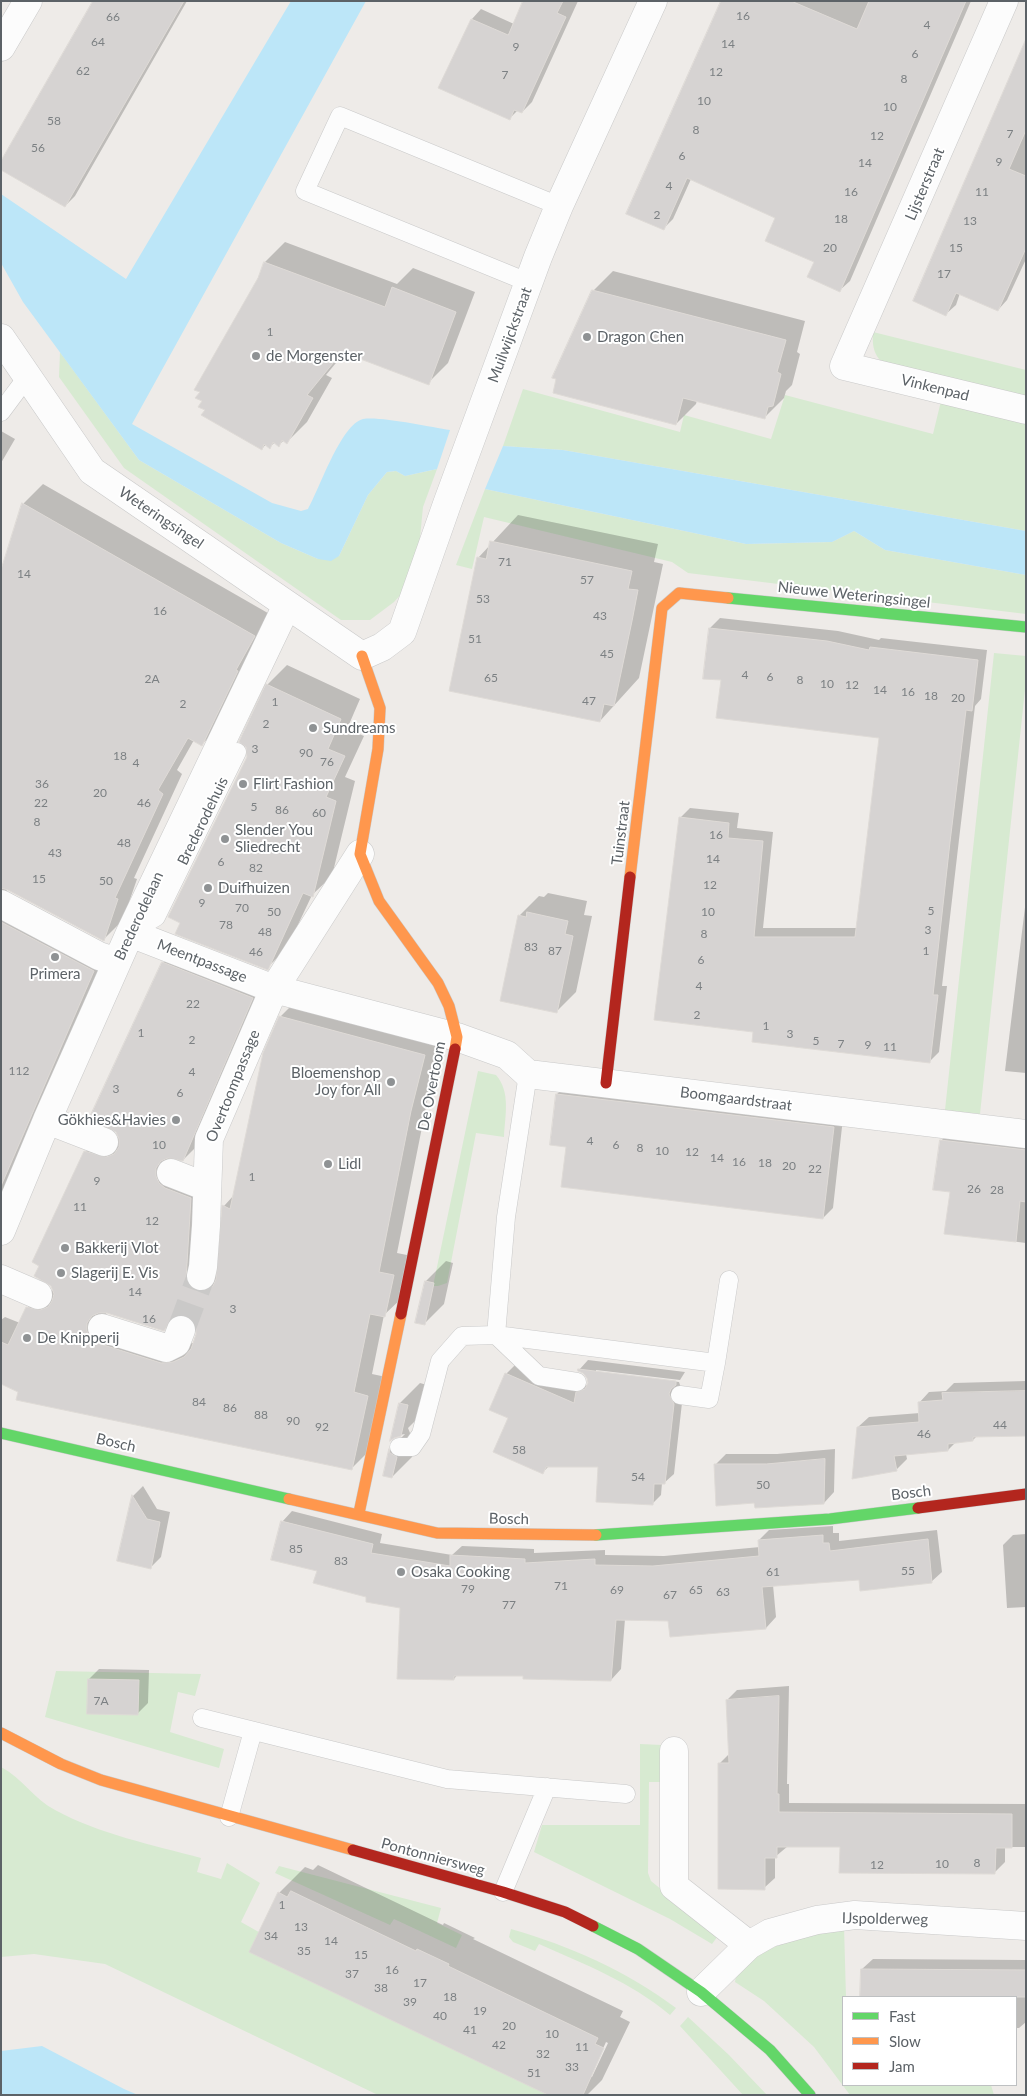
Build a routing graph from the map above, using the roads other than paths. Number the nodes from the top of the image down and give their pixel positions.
1 (28, 1) edge
2 (653, 1) edge
3 (1004, 1) edge
4 (1, 47) edge
5 (559, 206) junction
6 (530, 283) junction
7 (1, 338) edge
8 (844, 366) joint
9 (27, 377) junction
10 (1026, 410) edge
11 (1, 412) edge
12 (679, 593) joint
13 (287, 605) junction
14 (1026, 627) edge
15 (362, 656) junction
16 (237, 752) dead end
17 (360, 854) junction
18 (1, 904) edge
19 (130, 933) junction
20 (117, 962) junction
21 (274, 989) junction
22 (457, 1037) junction
23 (528, 1074) junction
24 (606, 1083) junction
25 (47, 1120) junction
26 (1026, 1134) edge
27 (104, 1142) dead end
28 (171, 1173) dead end
29 (207, 1187) junction
30 (1, 1231) edge
31 (200, 1276) tunnel mouth
32 (1, 1280) edge
33 (729, 1280) dead end
34 (38, 1296) dead end
35 (102, 1328) dead end
36 (181, 1330) tunnel mouth
37 (496, 1335) junction
38 (716, 1363) junction
39 (577, 1382) dead end
40 (680, 1395) dead end
41 (1, 1433) edge
42 (399, 1447) dead end
43 (1026, 1494) edge
44 (359, 1513) junction
45 (202, 1718) dead end
46 (253, 1731) junction
47 (1, 1733) edge
48 (674, 1751) dead end
49 (546, 1787) junction
50 (626, 1794) dead end
51 (229, 1816) junction
52 (503, 1892) junction
53 (1026, 1926) edge
54 (749, 1945) junction
55 (701, 1992) junction
56 (810, 2095) edge

1 - 4 street
2 - 5 street, Muilwijckstraat
3 - 8 street, Lijsterstraat
5 - 6 street, Muilwijckstraat
5 - 6 lane
6 - 15 street, Muilwijckstraat
7 - 9 street, Weteringsingel
8 - 10 street, Vinkenpad
9 - 11 lane
9 - 13 street, Weteringsingel
12 - 14 street, Nieuwe Weteringsingel
12 - 24 street, Tuinstraat
13 - 15 street, Weteringsingel
13 - 19 street, Brederodelaan
15 - 17 street
16 - 19 lane, Brederodehuis
17 - 21 street, Overtoompassage
17 - 22 street, De Overtoom
18 - 20 street
19 - 20 street, Brederodelaan
19 - 21 street, Meentpassage
20 - 25 street, Brederodelaan
21 - 22 street
21 - 29 street, Overtoompassage
22 - 23 street
22 - 44 street, De Overtoom
23 - 24 street, Boomgaardstraat
23 - 37 lane
24 - 26 street, Boomgaardstraat
25 - 27 street
25 - 30 street, Brederodelaan
28 - 29 street
29 - 31 street, Overtoompassage
32 - 34 street
33 - 38 lane
35 - 36 street
37 - 38 lane
37 - 39 lane
37 - 42 lane
38 - 40 lane
41 - 44 street, Bosch
43 - 44 street, Bosch
45 - 46 lane
46 - 49 lane
46 - 51 lane
47 - 51 street, Pontonniersweg
48 - 54 street
49 - 50 lane
49 - 52 lane
51 - 52 street, Pontonniersweg
52 - 55 street, Pontonniersweg
53 - 54 street, IJspolderweg
54 - 55 street, IJspolderweg
55 - 56 street, Pontonniersweg

